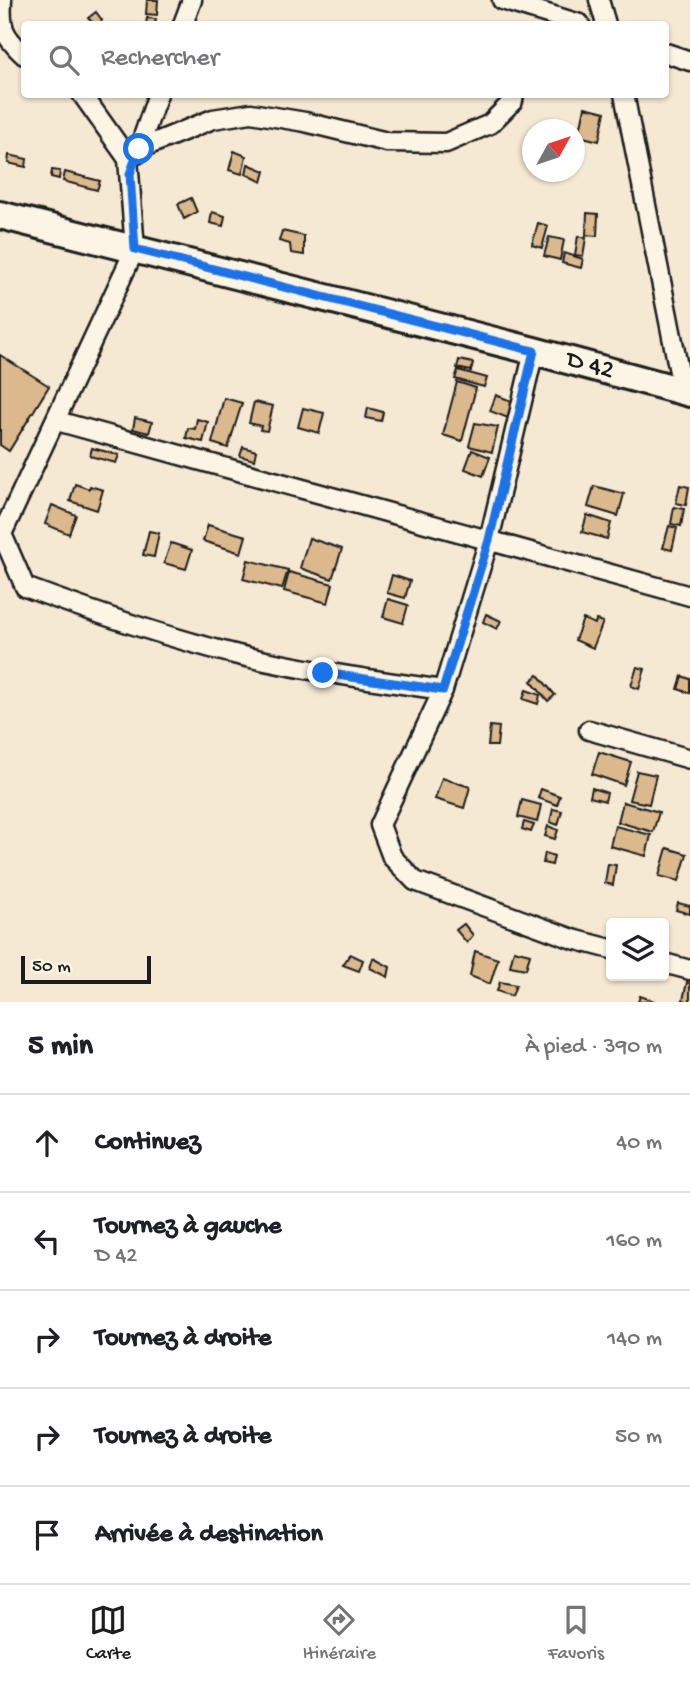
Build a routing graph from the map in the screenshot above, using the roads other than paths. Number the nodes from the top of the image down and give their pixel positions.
1 (2, 0) edge
2 (192, 0) edge
3 (502, 0) edge
4 (599, 0) edge
5 (545, 19) edge
6 (184, 21) edge
7 (605, 21) edge
8 (21, 52) edge
9 (669, 54) edge
10 (690, 61) edge
11 (85, 98) edge
12 (157, 98) edge
13 (513, 98) edge
14 (625, 98) edge
15 (139, 149) junction
16 (130, 174) junction
17 (0, 215) edge
18 (135, 249) junction
19 (534, 351) junction
20 (687, 393) edge
21 (57, 421) junction
22 (489, 540) junction
23 (690, 596) edge
24 (443, 690) junction
25 (589, 730) dead end
26 (690, 759) edge
27 (606, 948) edge
28 (669, 965) edge
29 (690, 971) edge

1 - 8 street
2 - 6 street
3 - 5 street
4 - 7 street
9 - 10 street
11 - 16 street
12 - 15 street
13 - 15 street
14 - 20 street
15 - 16 street
16 - 18 street
17 - 18 street, D 42 / D 42
18 - 19 street, D 42 / D 42
18 - 21 street
19 - 20 street, D 42 / D 42
19 - 22 street
21 - 22 street
21 - 24 street
22 - 23 street
22 - 24 street
24 - 27 street
25 - 26 street
28 - 29 street

